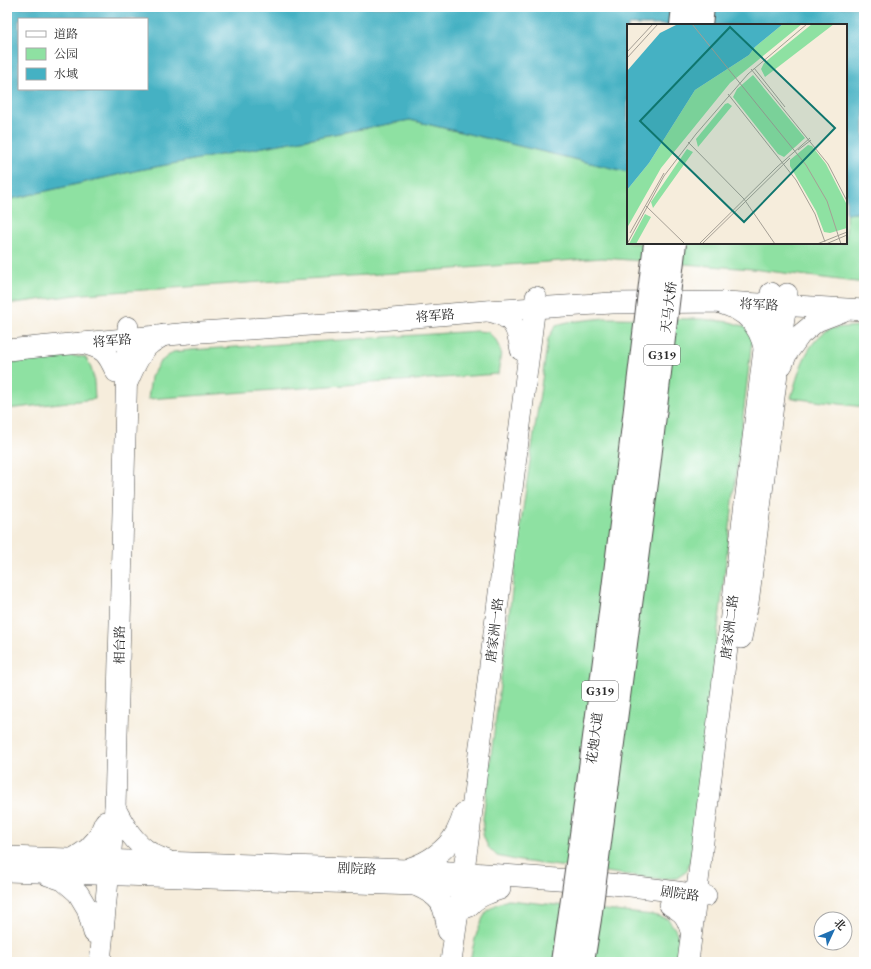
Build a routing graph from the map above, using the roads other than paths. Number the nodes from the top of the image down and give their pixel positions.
1 (683, 7) edge
2 (704, 7) edge
3 (681, 24) edge
4 (701, 24) edge
5 (655, 244) edge
6 (675, 244) edge
7 (778, 299) junction
8 (719, 302) junction
9 (531, 303) junction
10 (567, 306) junction
11 (860, 306) edge
12 (486, 311) junction
13 (123, 333) junction
14 (164, 335) junction
15 (7, 338) edge
16 (79, 343) junction
17 (525, 348) junction
18 (764, 348) junction
19 (7, 350) edge
20 (121, 380) junction
21 (776, 382) junction
22 (634, 419) joint
23 (649, 467) joint
24 (110, 815) junction
25 (467, 820) junction
26 (7, 857) edge
27 (73, 859) junction
28 (170, 862) junction
29 (700, 865) junction
30 (105, 867) junction
31 (7, 871) edge
32 (42, 872) junction
33 (150, 876) junction
34 (410, 877) junction
35 (459, 879) junction
36 (505, 882) junction
37 (673, 899) junction
38 (700, 902) junction
39 (99, 925) junction
40 (691, 931) junction
41 (452, 932) junction
42 (91, 962) edge
43 (100, 962) edge
44 (443, 962) edge
45 (451, 962) edge
46 (563, 962) edge
47 (583, 962) edge
48 (688, 962) edge
49 (698, 962) edge

1 - 3 highway
2 - 4 highway
5 - 22 highway, 天马大桥 / G319, bridge
6 - 23 highway, 天马大桥 / G319, bridge
7 - 8 street, 将军路
7 - 9 street, 将军路
7 - 11 street, 将军路
7 - 18 street, 唐家洲二路
7 - 21 street, 唐家洲二路
8 - 10 street, 将军路
8 - 18 street
9 - 10 street, 将军路
9 - 12 street, 将军路
9 - 13 street, 将军路
9 - 17 street, 唐家洲一路
10 - 17 street
11 - 21 street
12 - 14 street, 将军路
12 - 17 street
13 - 14 street, 将军路
13 - 15 street, 将军路
13 - 16 street, 将军路
13 - 20 street, 相台路
14 - 20 street
16 - 19 street, 将军路
16 - 20 street
17 - 25 street, 唐家洲一路
18 - 29 street, 唐家洲二路
20 - 24 street, 相台路
21 - 38 street, 唐家洲二路
22 - 46 highway, 花炮大道 / G319, bridge
23 - 47 highway, 花炮大道 / G319, bridge
24 - 27 street
24 - 28 street
24 - 30 street, 相台路
25 - 34 street
25 - 35 street, 唐家洲一路
25 - 36 street
26 - 27 street, 剧院路
27 - 30 street, 剧院路
28 - 30 street, 剧院路
28 - 34 street, 剧院路
29 - 37 street
29 - 38 street, 唐家洲二路
30 - 32 street, 剧院路
30 - 33 street, 剧院路
30 - 39 street, 相台路
31 - 32 street, 剧院路
32 - 39 street
33 - 34 street, 剧院路
33 - 39 street
34 - 35 street, 剧院路
34 - 41 street
35 - 36 street, 剧院路
35 - 41 street, 唐家洲一路
36 - 37 street, 剧院路
36 - 41 street
37 - 38 street, 剧院路
37 - 40 street
38 - 40 street, 唐家洲二路
38 - 49 street, 唐家洲二路
39 - 42 street, 相台路
39 - 43 street, 相台路
40 - 48 street, 唐家洲二路
41 - 44 street, 唐家洲一路
41 - 45 street, 唐家洲一路

